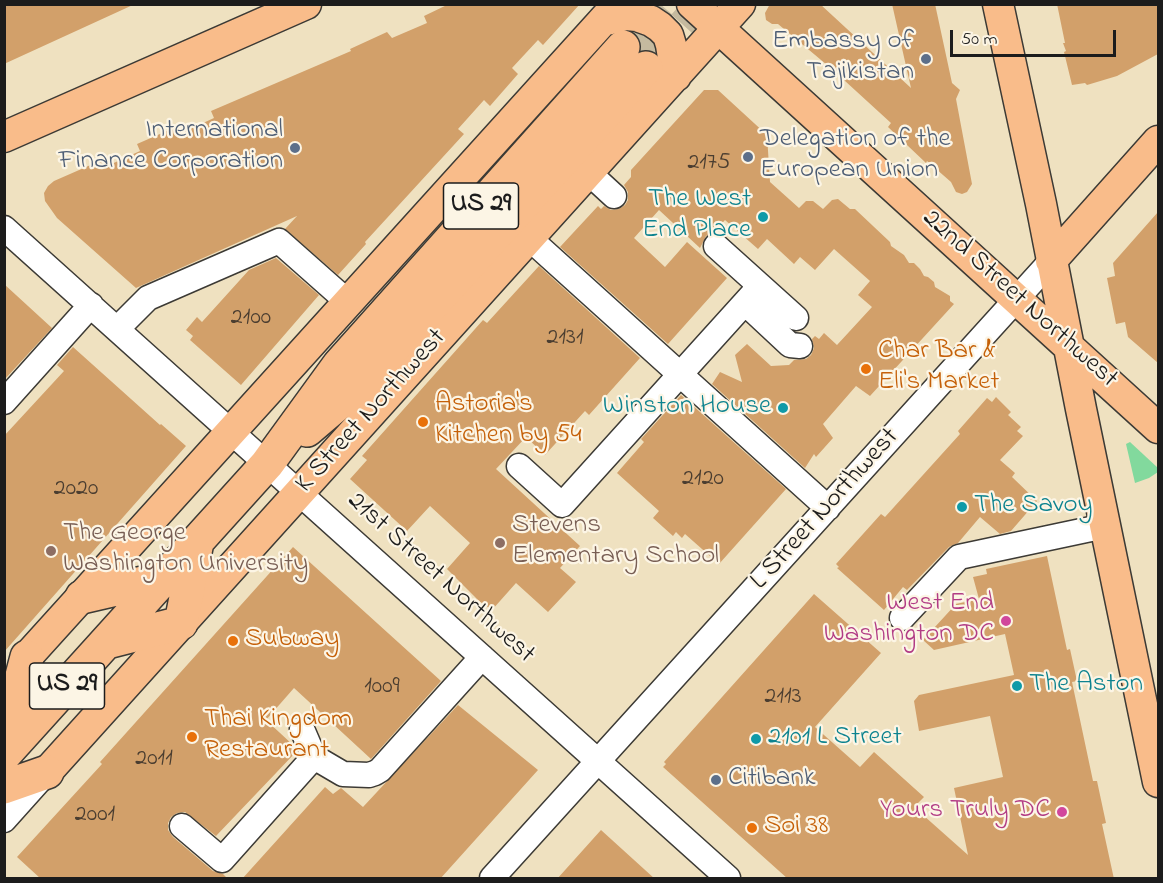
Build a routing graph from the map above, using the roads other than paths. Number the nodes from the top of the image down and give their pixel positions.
1 (306, 4) edge
2 (692, 4) edge
3 (740, 4) edge
4 (1003, 6) edge
5 (611, 13) edge
6 (719, 29) junction
7 (648, 64) junction
8 (4, 137) edge
9 (1158, 141) edge
10 (589, 173) junction
11 (614, 196) dead end
12 (4, 228) edge
13 (529, 238) junction
14 (716, 246) dead end
15 (1052, 261) junction
16 (753, 294) junction
17 (1017, 299) junction
18 (349, 303) junction
19 (91, 306) junction
20 (796, 318) dead end
21 (117, 329) junction
22 (1068, 345) junction
23 (800, 346) dead end
24 (680, 375) junction
25 (4, 402) edge
26 (1158, 428) edge
27 (231, 431) junction
28 (267, 464) junction
29 (519, 466) dead end
30 (298, 492) junction
31 (828, 508) junction
32 (1105, 526) junction
33 (197, 542) junction
34 (164, 578) junction
35 (82, 597) junction
36 (902, 618) dead end
37 (181, 623) junction
38 (107, 642) junction
39 (482, 657) junction
40 (12, 669) edge
41 (302, 729) dead end
42 (4, 744) edge
43 (4, 755) edge
44 (314, 757) junction
45 (598, 762) junction
46 (47, 772) junction
47 (1158, 782) edge
48 (4, 788) edge
49 (4, 820) edge
50 (182, 826) dead end
51 (492, 879) edge
52 (728, 879) edge

1 - 8 main road
2 - 6 main road, 22nd Street Northwest
3 - 6 main road, K Street Northwest
4 - 15 main road
5 - 7 main road
5 - 18 main road
6 - 7 main road, K Street Northwest
6 - 17 main road, 22nd Street Northwest
7 - 10 main road, K Street Northwest
7 - 28 highway, K Street Northwest / US 29
9 - 15 main road, L Street Northwest
10 - 11 street
10 - 13 main road, K Street Northwest
12 - 19 street, 21st Street Northwest
13 - 24 street
13 - 30 main road, K Street Northwest
14 - 16 street
15 - 17 street, L Street Northwest
15 - 22 main road
16 - 20 street
16 - 23 street
16 - 24 street
17 - 22 main road, 22nd Street Northwest
17 - 31 street, L Street Northwest
18 - 21 street
18 - 27 main road
19 - 21 street, 21st Street Northwest
19 - 25 street
21 - 27 street, 21st Street Northwest
22 - 26 main road, 22nd Street Northwest
22 - 32 main road
24 - 29 street
24 - 31 street
27 - 28 street, 21st Street Northwest
27 - 35 main road
28 - 30 street, 21st Street Northwest
28 - 33 highway, K Street Northwest / US 29
30 - 37 main road, K Street Northwest
30 - 39 street, 21st Street Northwest
31 - 45 street, L Street Northwest
32 - 36 street
32 - 47 main road
33 - 34 highway, K Street Northwest / US 29
33 - 37 highway
34 - 35 highway
34 - 38 highway, K Street Northwest / US 29
35 - 40 main road
37 - 38 highway
37 - 46 main road, K Street Northwest
38 - 43 highway, K Street Northwest / US 29
39 - 44 street
39 - 45 street, 21st Street Northwest
40 - 42 highway
41 - 44 street
44 - 50 street
45 - 51 street, L Street Northwest
45 - 52 street, 21st Street Northwest
46 - 48 highway
46 - 49 street, K Street Northwest

